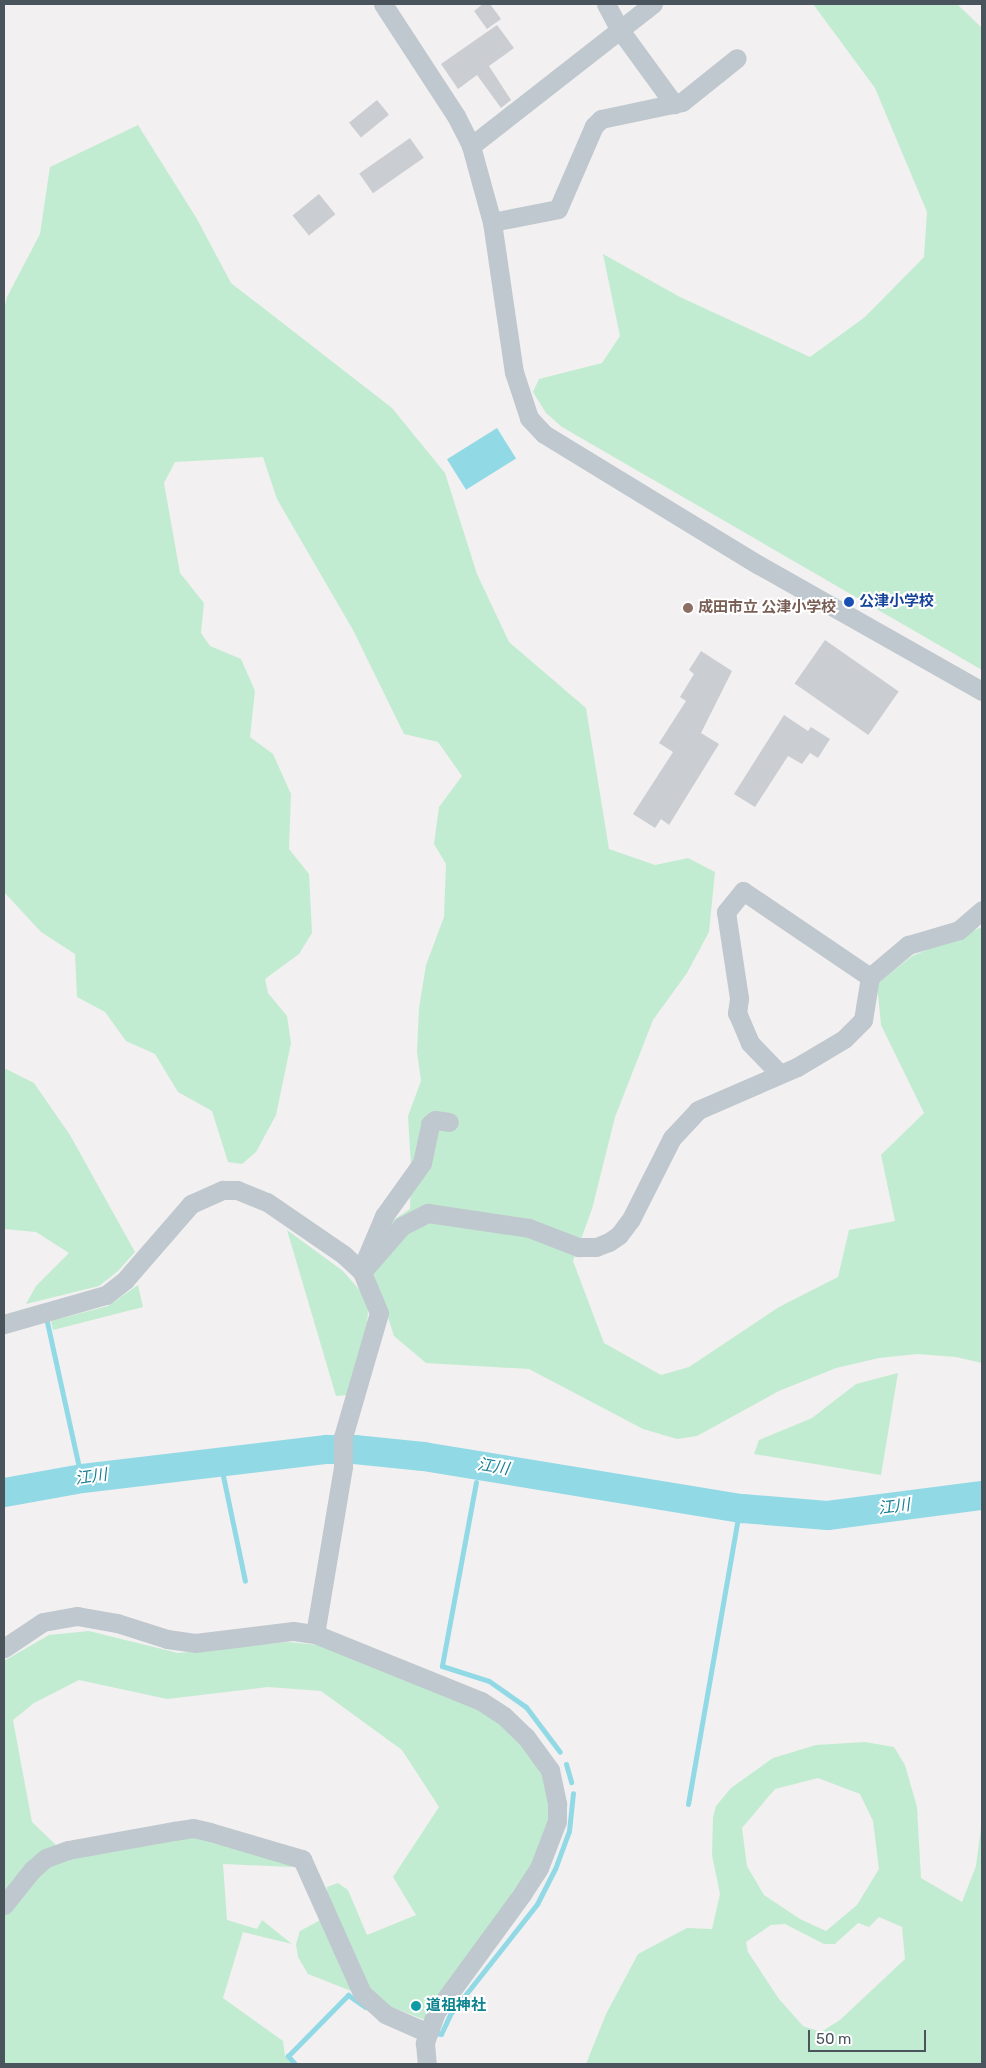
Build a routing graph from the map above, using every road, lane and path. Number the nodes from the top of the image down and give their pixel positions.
1 (383, 4) edge
2 (606, 4) edge
3 (653, 4) edge
4 (620, 30) junction
5 (737, 58) dead end
6 (674, 104) junction
7 (471, 146) junction
8 (492, 222) junction
9 (982, 691) edge
10 (982, 910) edge
11 (870, 977) junction
12 (779, 1073) junction
13 (449, 1122) dead end
14 (362, 1272) junction
15 (4, 1324) edge
16 (315, 1634) junction
17 (4, 1648) edge
18 (4, 1905) edge
19 (428, 2033) junction
20 (427, 2064) edge

1 - 7 street
2 - 4 street
3 - 4 street
4 - 6 street
4 - 7 street
5 - 6 street
6 - 8 street
7 - 8 street
8 - 9 street
10 - 11 street
11 - 12 street
11 - 12 street
12 - 14 street
13 - 14 street
14 - 15 street
14 - 16 street
16 - 17 street
16 - 19 street
18 - 19 street
19 - 20 street

